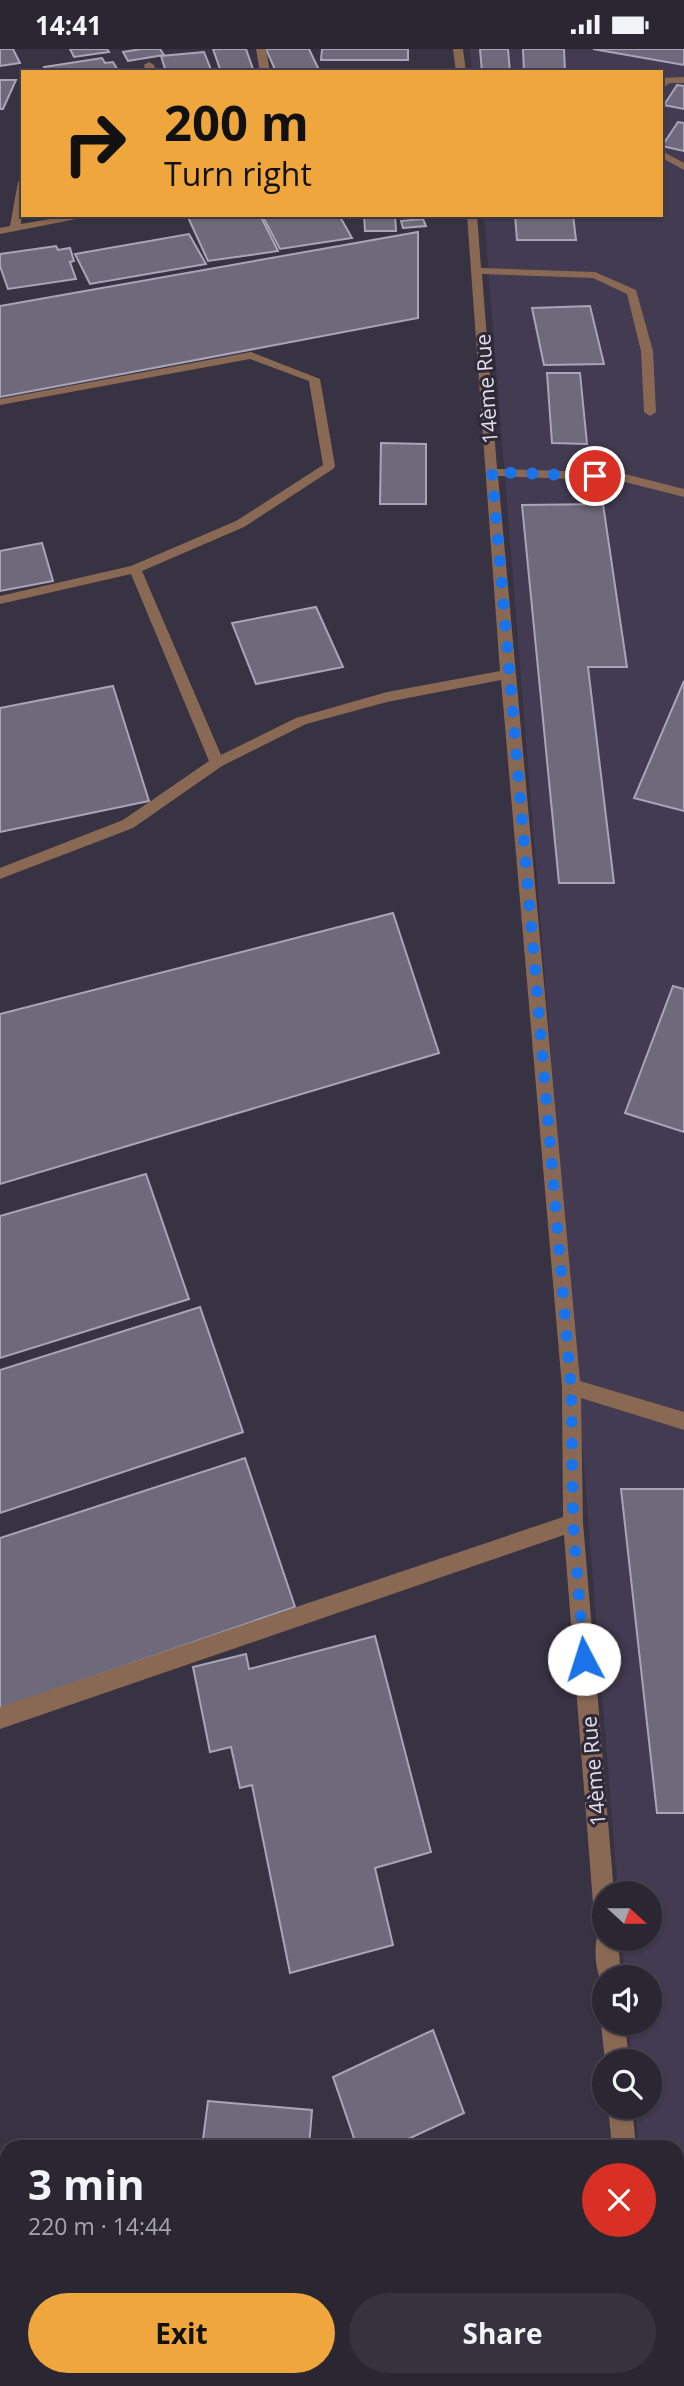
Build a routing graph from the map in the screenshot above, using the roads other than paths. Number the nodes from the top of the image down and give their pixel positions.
1 (261, 49) edge
2 (458, 49) edge
3 (265, 70) edge
4 (463, 70) edge
5 (684, 80) edge
6 (663, 85) edge
7 (663, 155) edge
8 (684, 167) edge
9 (21, 194) edge
10 (80, 217) edge
11 (472, 217) edge
12 (15, 228) junction
13 (0, 230) edge
14 (477, 271) junction
15 (0, 402) edge
16 (650, 412) dead end
17 (492, 472) junction
18 (684, 493) edge
19 (135, 569) junction
20 (0, 600) edge
21 (508, 674) junction
22 (217, 763) junction
23 (0, 874) edge
24 (571, 1387) junction
25 (684, 1421) edge
26 (573, 1523) junction
27 (0, 1719) edge
28 (602, 1881) edge
29 (621, 2119) edge
30 (623, 2140) edge

1 - 3 street
2 - 4 street
5 - 6 street
7 - 8 street
9 - 12 street
10 - 12 street
11 - 14 street, 14ème Rue
12 - 13 street
14 - 16 street
14 - 17 street, 14ème Rue
15 - 19 street
17 - 18 street
17 - 21 street, 14ème Rue
19 - 20 street
19 - 22 street
21 - 22 street
21 - 24 street, 14ème Rue
22 - 23 street
24 - 25 street
24 - 26 street, 14ème Rue
26 - 27 street
26 - 28 street, 14ème Rue
29 - 30 street

